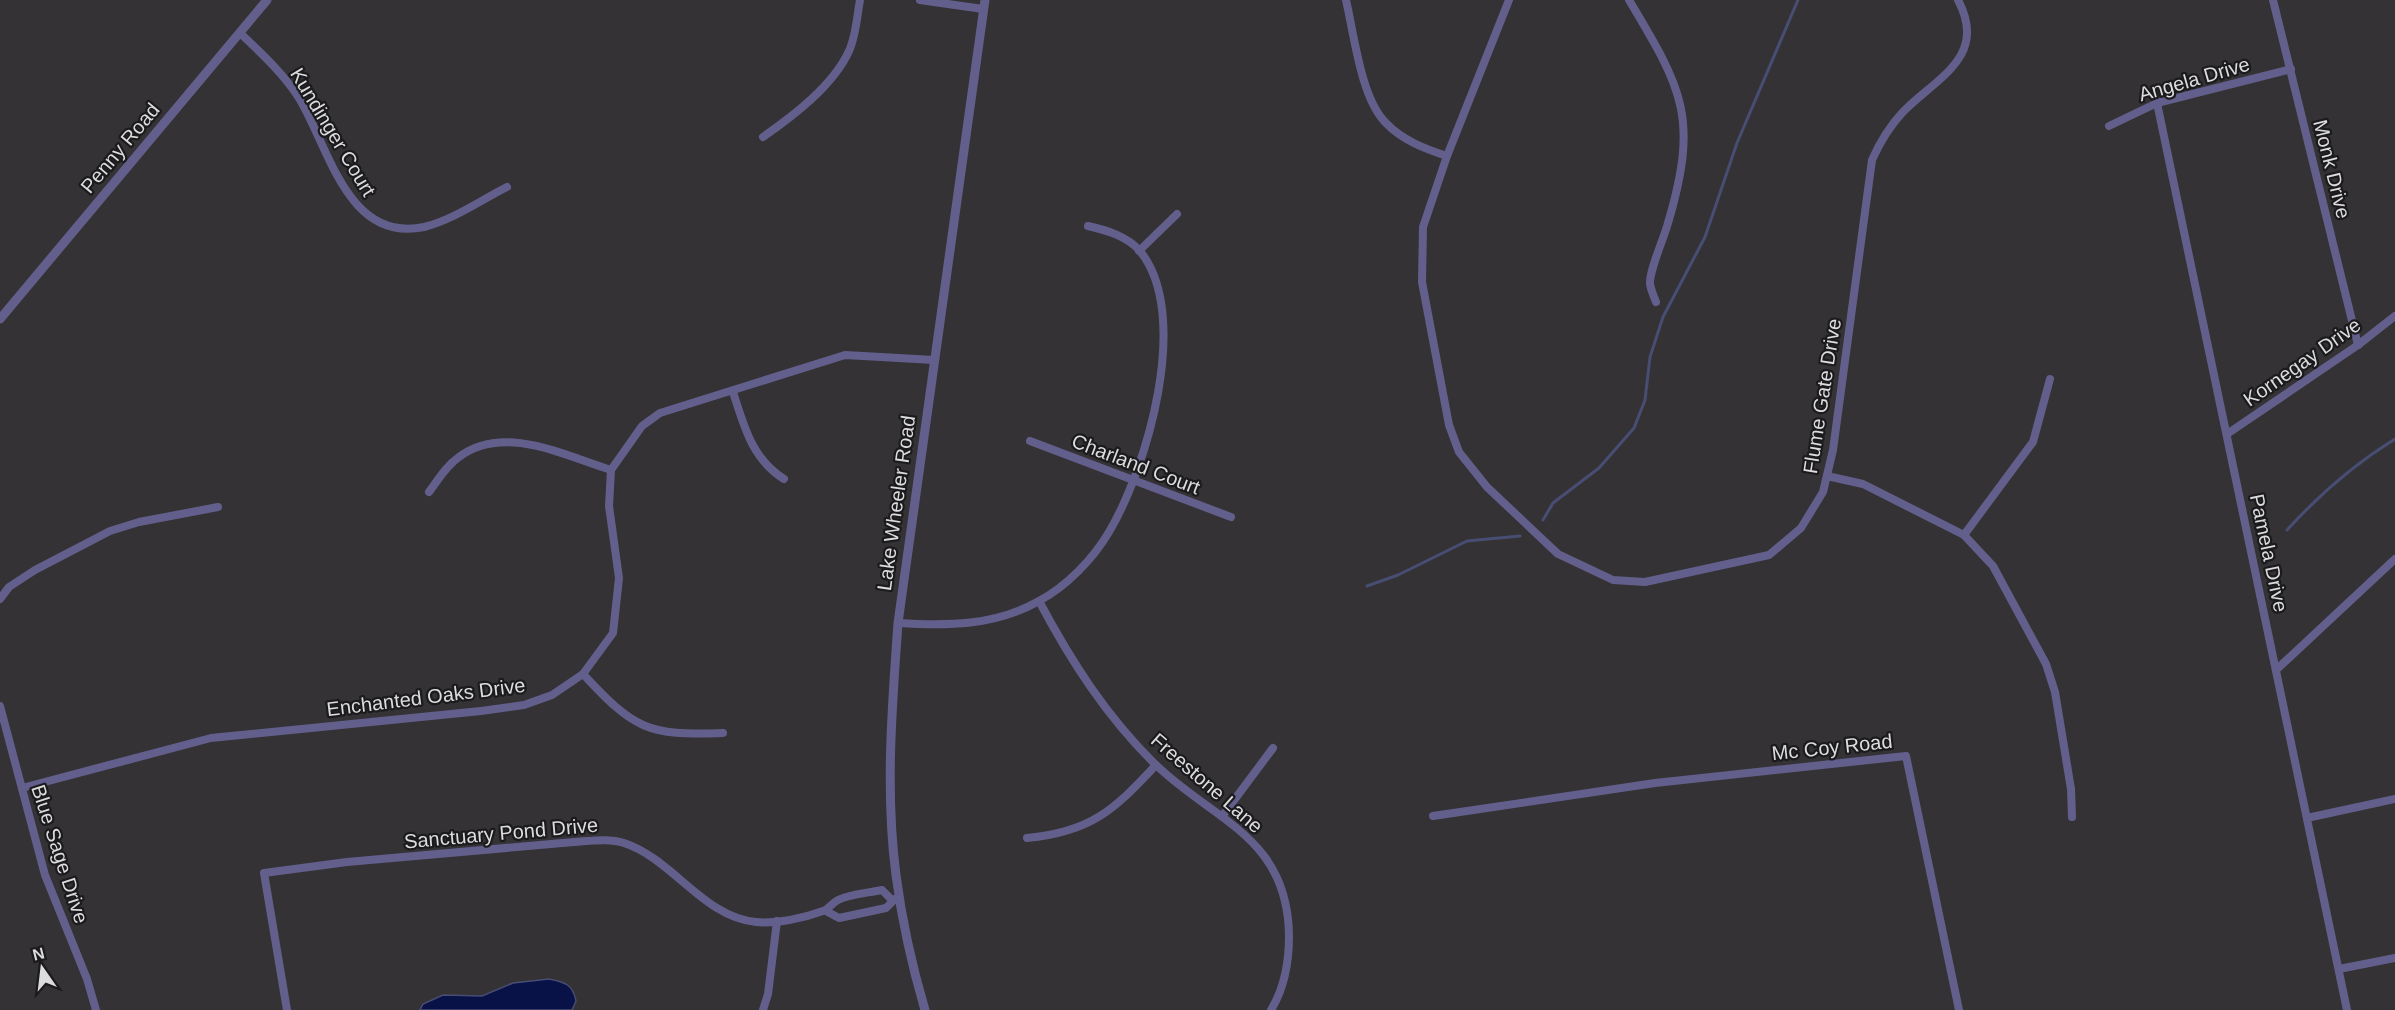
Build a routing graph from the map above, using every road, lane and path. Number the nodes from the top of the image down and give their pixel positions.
1 (267, 0) edge
2 (860, 0) edge
3 (920, 0) edge
4 (1346, 0) edge
5 (1509, 0) edge
6 (1629, 0) edge
7 (1958, 0) edge
8 (2273, 0) edge
9 (984, 4) edge
10 (240, 33) junction
11 (2291, 69) junction
12 (2157, 103) junction
13 (2109, 126) dead end
14 (763, 137) dead end
15 (1447, 156) junction
16 (507, 187) dead end
17 (1178, 214) dead end
18 (1088, 226) dead end
19 (1139, 251) junction
20 (1656, 302) dead end
21 (2395, 316) edge
22 (0, 319) edge
23 (2358, 345) junction
24 (934, 360) junction
25 (2050, 379) dead end
26 (733, 392) junction
27 (2227, 434) junction
28 (1030, 441) dead end
29 (611, 471) junction
30 (1827, 476) junction
31 (784, 479) dead end
32 (1134, 481) junction
33 (429, 492) dead end
34 (218, 507) dead end
35 (1231, 517) dead end
36 (1964, 535) junction
37 (2395, 559) edge
38 (0, 599) edge
39 (1039, 601) junction
40 (898, 623) junction
41 (2276, 670) junction
42 (583, 674) junction
43 (0, 706) edge
44 (723, 733) dead end
45 (1273, 748) dead end
46 (1156, 765) junction
47 (22, 788) junction
48 (2395, 799) edge
49 (1223, 815) junction
50 (1432, 816) dead end
51 (2072, 817) dead end
52 (2307, 818) junction
53 (1027, 838) dead end
54 (895, 898) junction
55 (826, 911) junction
56 (777, 921) junction
57 (2395, 958) edge
58 (2339, 969) junction
59 (96, 1010) edge
60 (286, 1010) edge
61 (763, 1010) edge
62 (925, 1010) edge
63 (1271, 1010) edge
64 (1959, 1010) edge
65 (2347, 1010) edge

1 - 10 street, Penny Road
2 - 14 street
3 - 9 street
4 - 15 street
5 - 15 street, Flume Gate Drive
6 - 20 street
7 - 30 street, Flume Gate Drive
8 - 11 street, Monk Drive
9 - 24 street, Lake Wheeler Road
10 - 16 street, Kundinger Court
10 - 22 street, Penny Road
11 - 12 street, Angela Drive
11 - 23 street, Monk Drive
12 - 13 street, Angela Drive
12 - 27 street, Pamela Drive
15 - 30 street, Flume Gate Drive
17 - 19 street
18 - 19 street
19 - 32 street
21 - 23 street, Kornegay Drive
23 - 27 street, Kornegay Drive
24 - 26 street
24 - 40 street, Lake Wheeler Road
25 - 36 street
26 - 29 street
26 - 31 street
27 - 41 street, Pamela Drive
28 - 32 street, Charland Court
29 - 33 street
29 - 42 street, Enchanted Oaks Drive
30 - 36 street
32 - 35 street, Charland Court
32 - 39 street
34 - 38 street
36 - 51 street
37 - 41 street
39 - 40 street
39 - 46 street, Freestone Lane
40 - 54 street, Lake Wheeler Road
41 - 52 street, Pamela Drive
42 - 44 street
42 - 47 street, Enchanted Oaks Drive
43 - 47 street, Blue Sage Drive
45 - 49 street
46 - 49 street, Freestone Lane
46 - 53 street
47 - 59 street, Blue Sage Drive
48 - 52 street
49 - 63 street, Freestone Lane
50 - 64 street, Mc Coy Road
52 - 58 street, Pamela Drive
54 - 55 street, Sanctuary Pond Drive
54 - 55 street, Sanctuary Pond Drive
54 - 62 street, Lake Wheeler Road
55 - 56 street, Sanctuary Pond Drive
56 - 60 street, Sanctuary Pond Drive
56 - 61 street
57 - 58 street
58 - 65 street, Pamela Drive

